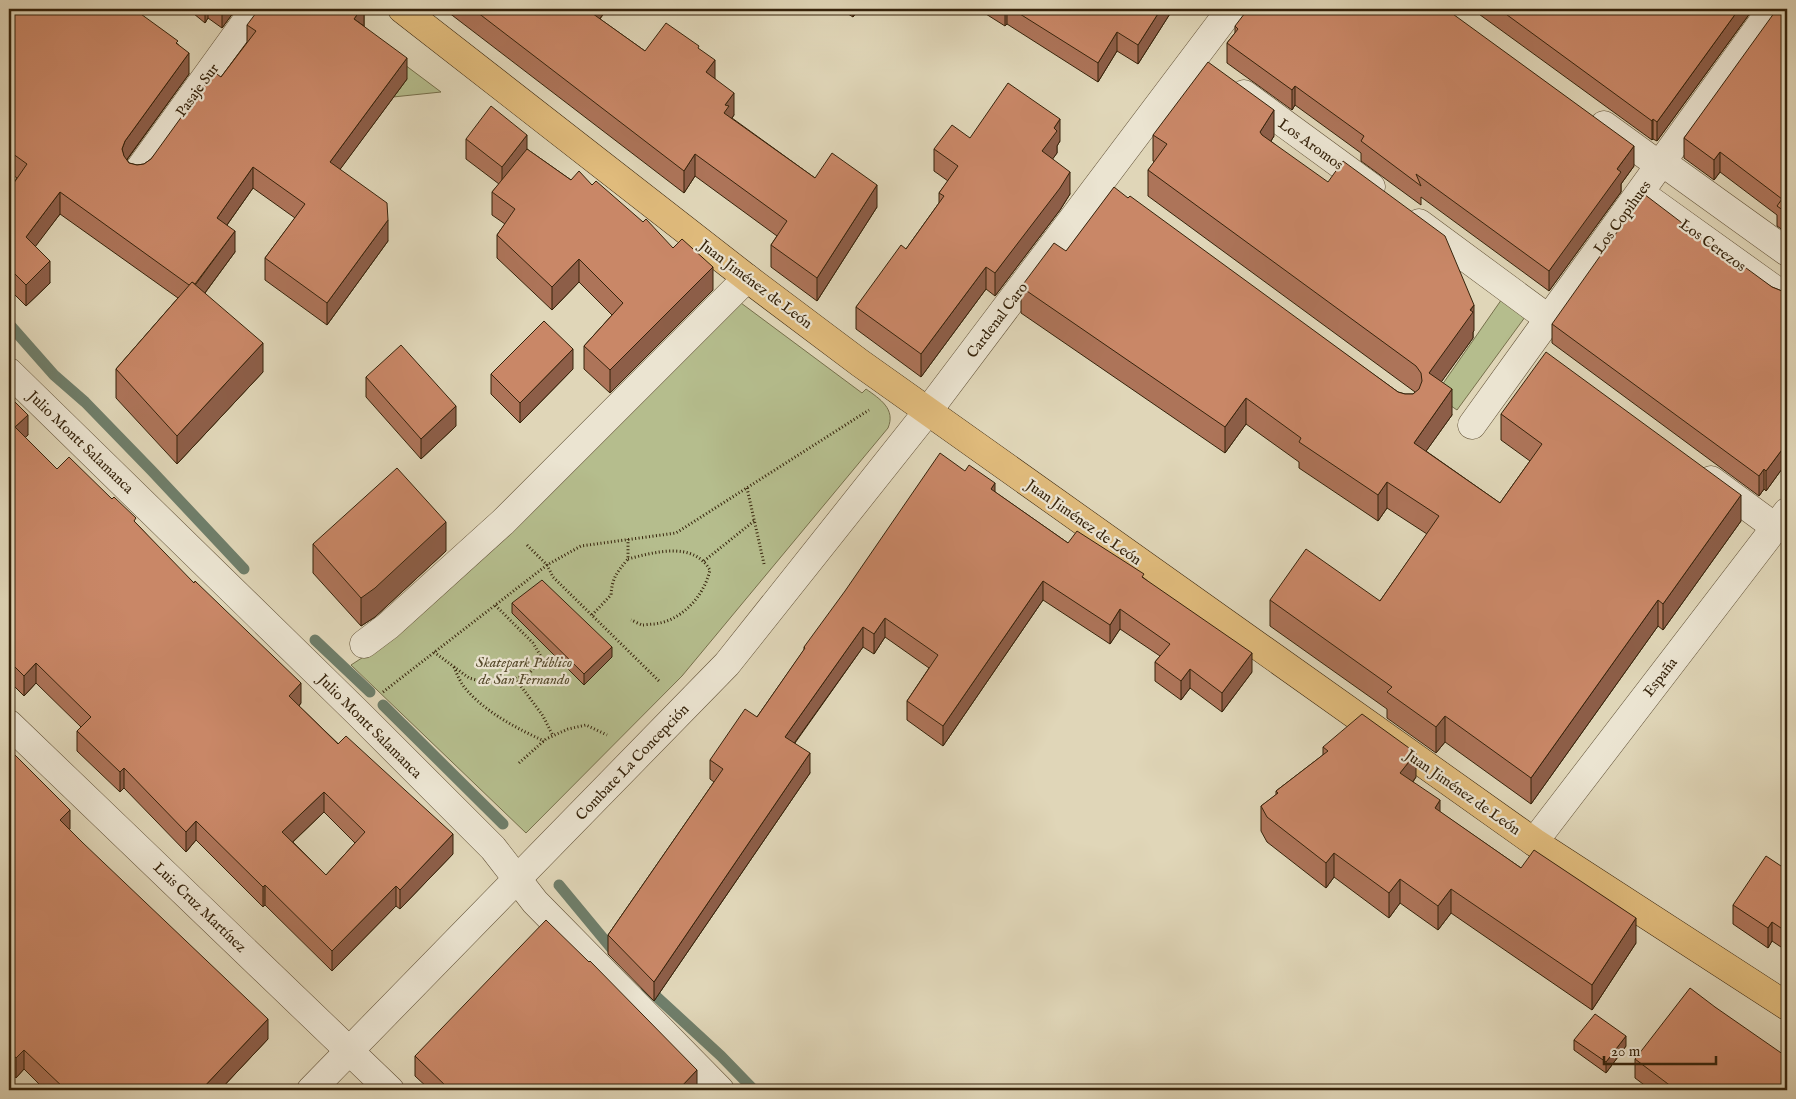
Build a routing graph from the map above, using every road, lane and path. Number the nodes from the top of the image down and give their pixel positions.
1 (255, 9) edge
2 (402, 9) edge
3 (1231, 9) edge
4 (1772, 9) edge
5 (1194, 58) junction
6 (1588, 113) edge
7 (1660, 164) junction
8 (138, 171) edge
9 (1640, 192) junction
10 (1787, 252) edge
11 (747, 278) junction
12 (1787, 296) edge
13 (1549, 319) junction
14 (9, 372) edge
15 (898, 390) junction
16 (928, 411) junction
17 (1472, 424) dead end
18 (1688, 463) edge
19 (747, 488) junction
20 (1781, 520) edge
21 (754, 521) junction
22 (503, 522) junction
23 (628, 539) junction
24 (628, 559) junction
25 (704, 561) junction
26 (547, 564) junction
27 (764, 564) dead end
28 (495, 605) junction
29 (592, 614) junction
30 (631, 620) dead end
31 (364, 644) dead end
32 (434, 652) junction
33 (453, 666) junction
34 (515, 678) junction
35 (660, 682) dead end
36 (376, 697) dead end
37 (9, 724) edge
38 (607, 735) dead end
39 (553, 736) junction
40 (544, 741) junction
41 (519, 763) dead end
42 (1534, 842) junction
43 (518, 880) junction
44 (1787, 1006) edge
45 (349, 1050) junction
46 (311, 1090) edge
47 (390, 1090) edge
48 (720, 1090) edge

1 - 8 street, Pasaje Sur
2 - 11 main road, Juan Jiménez de León
3 - 5 street, Cardenal Caro
4 - 7 street, Los Copihues
5 - 13 street, Los Aromos
5 - 16 street, Cardenal Caro
6 - 7 street
7 - 9 street, Los Copihues
7 - 10 street
9 - 12 street, Los Cerezos
9 - 13 street, Los Copihues
11 - 15 main road, Juan Jiménez de León
11 - 22 street
13 - 17 street, Los Copihues
14 - 43 street, Julio Montt Salamanca
15 - 16 main road, Juan Jiménez de León
15 - 19 path
16 - 42 main road, Juan Jiménez de León
16 - 43 street, Combate La Concepción
18 - 20 street
19 - 21 path
19 - 23 path
20 - 42 street, España
21 - 25 path
21 - 27 path
22 - 26 path
22 - 31 street
23 - 24 path
23 - 26 path
24 - 25 path
24 - 29 path
25 - 30 path
26 - 28 path
26 - 29 path
28 - 32 path
28 - 34 path
29 - 35 path
32 - 33 path
32 - 36 path
33 - 34 path
33 - 40 path
34 - 39 path
37 - 45 street, Luis Cruz Martínez
38 - 39 path
39 - 40 path
40 - 41 path
42 - 44 main road, Juan Jiménez de León
43 - 45 street, Combate La Concepción
43 - 48 street, Julio Montt Salamanca
45 - 46 street, Combate La Concepción
45 - 47 street, Luis Cruz Martínez

